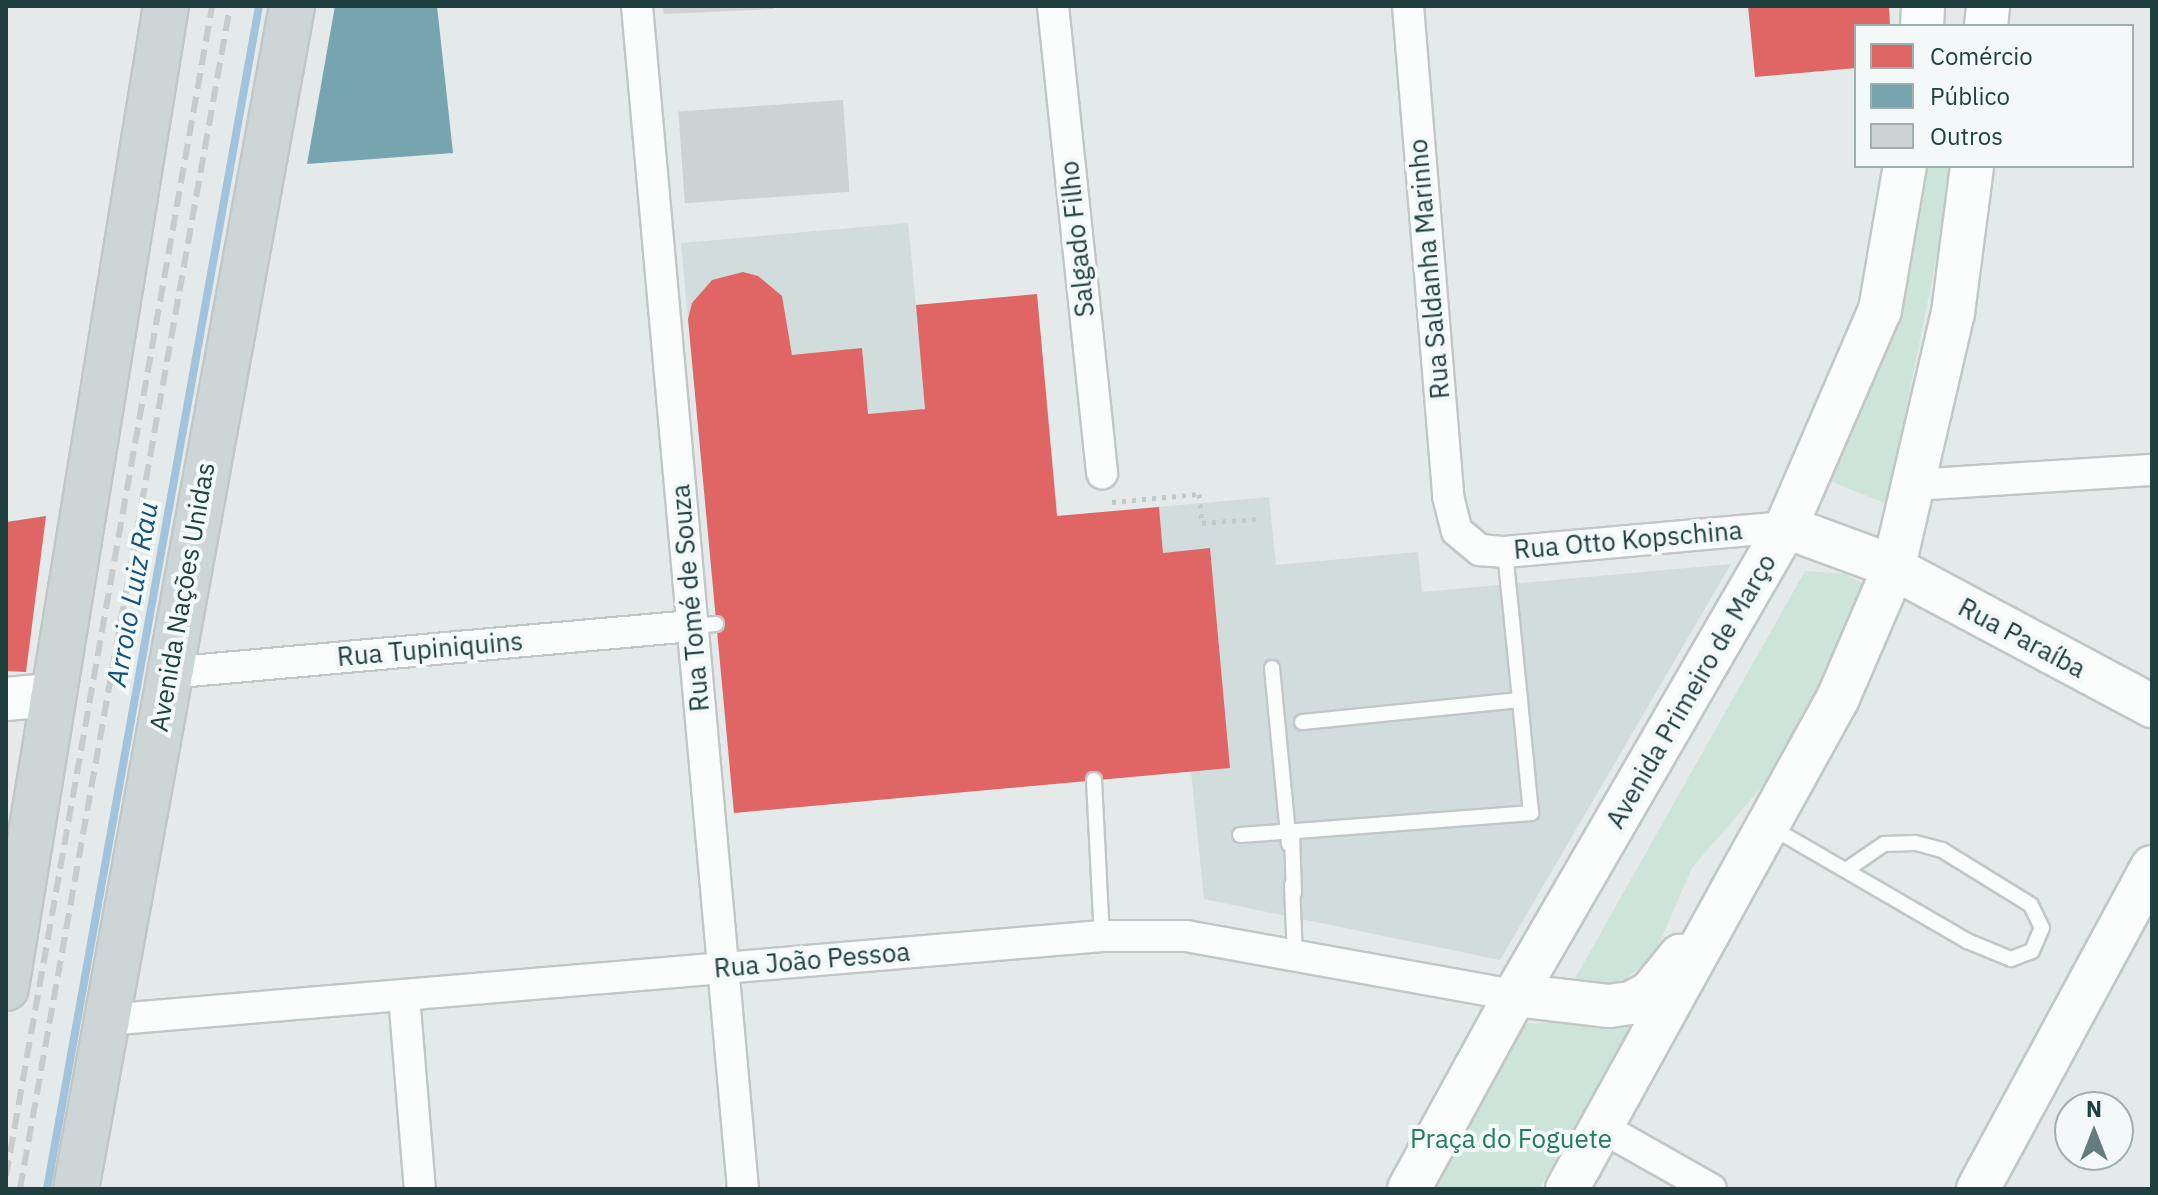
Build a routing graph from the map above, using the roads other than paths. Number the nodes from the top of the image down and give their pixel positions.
1 (166, 6) edge
2 (292, 6) edge
3 (637, 6) edge
4 (1053, 6) edge
5 (1408, 6) edge
6 (1905, 168) edge
7 (1972, 168) edge
8 (2152, 470) edge
9 (1102, 473) road end
10 (1912, 485) junction
11 (1786, 527) junction
12 (1457, 531) joint
13 (1505, 552) junction
14 (1893, 570) junction
15 (704, 625) junction
16 (1272, 668) dead end
17 (168, 673) junction
18 (50, 695) junction
19 (6, 699) edge
20 (1520, 700) junction
21 (2152, 706) edge
22 (1302, 722) dead end
23 (1094, 780) dead end
24 (1293, 831) junction
25 (1766, 831) junction
26 (1240, 835) dead end
27 (2152, 867) edge
28 (1846, 870) junction
29 (1102, 936) junction
30 (1295, 956) junction
31 (725, 966) junction
32 (6, 988) edge
33 (1515, 995) junction
34 (404, 996) junction
35 (106, 1020) junction
36 (1603, 1128) junction
37 (76, 1189) edge
38 (420, 1189) edge
39 (743, 1189) edge
40 (1409, 1189) edge
41 (1567, 1189) edge
42 (1711, 1189) edge
43 (1978, 1189) edge

1 - 18 main road
2 - 17 main road, Avenida Nações Unidas
3 - 15 street, Rua Tomé de Souza
4 - 9 street, Salgado Filho
5 - 12 street, Rua Saldanha Marinho
6 - 11 main road, Avenida Primeiro de Março
7 - 10 main road
8 - 10 street
10 - 14 main road
11 - 13 street, Rua Otto Kopschina
11 - 14 main road, Rua Otto Kopschina
11 - 33 main road, Avenida Primeiro de Março
12 - 13 street, Rua Otto Kopschina
13 - 20 lane
14 - 21 main road, Rua Paraíba
14 - 25 main road
15 - 17 street, Rua Tupiniquins
15 - 31 street, Rua Tomé de Souza
16 - 24 lane
17 - 35 main road, Avenida Nações Unidas
18 - 19 main road
18 - 32 main road
20 - 22 lane
20 - 24 lane
23 - 29 lane
24 - 26 lane
24 - 30 lane
25 - 28 lane
25 - 33 main road
25 - 36 main road
27 - 43 main road
28 - 28 lane
29 - 30 street, Rua João Pessoa
29 - 31 street, Rua João Pessoa
30 - 33 street, Rua João Pessoa
31 - 34 street, Rua João Pessoa
31 - 39 street, Rua Tomé de Souza
33 - 40 main road, Avenida Primeiro de Março
34 - 35 street, Rua João Pessoa
34 - 38 street
35 - 37 main road, Avenida Nações Unidas
36 - 41 main road
36 - 42 street

